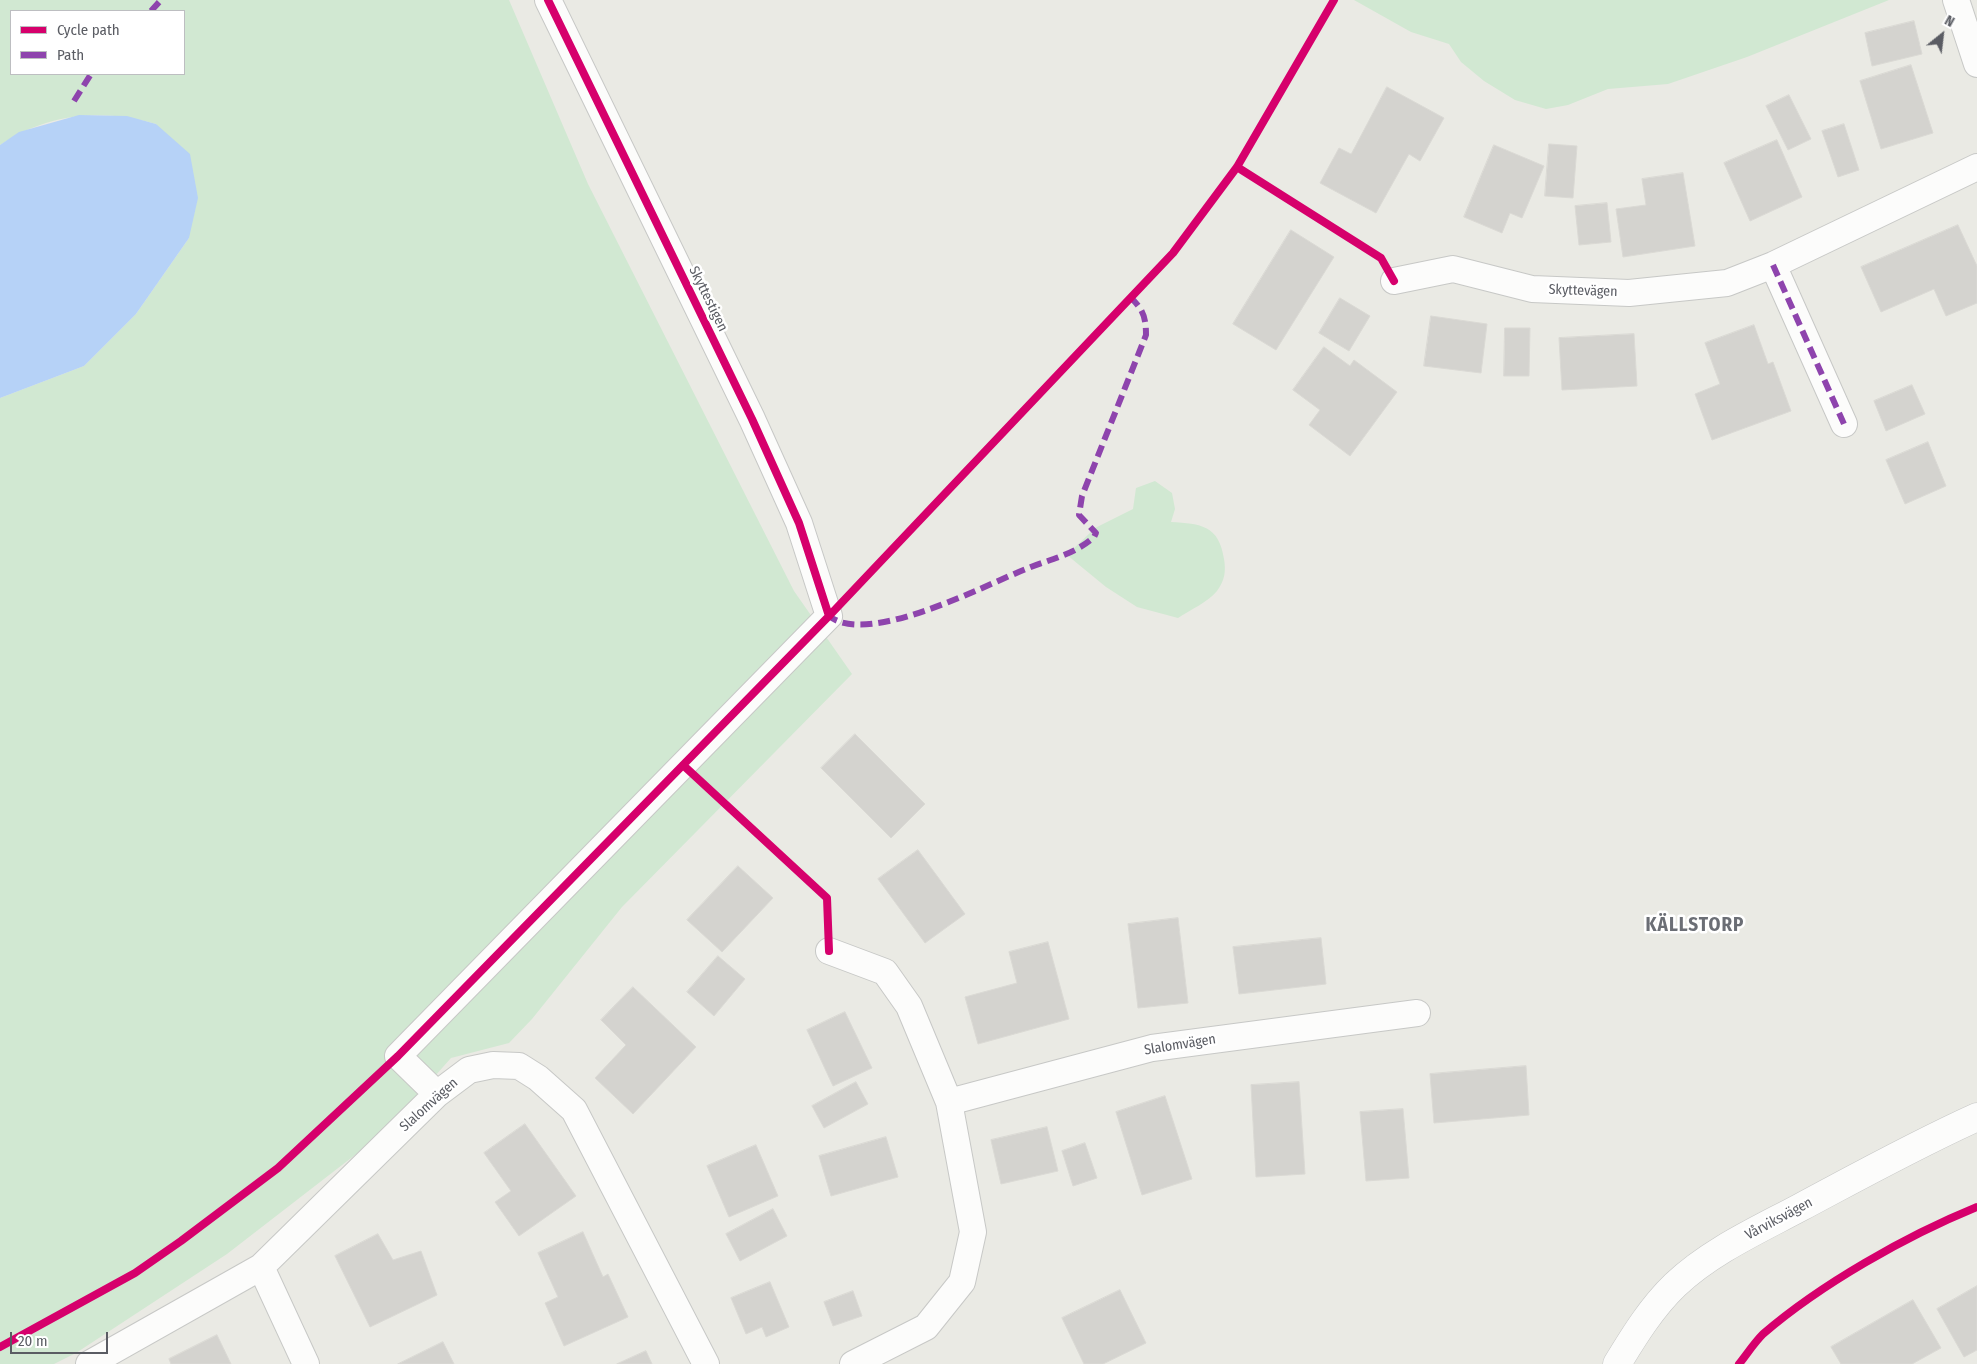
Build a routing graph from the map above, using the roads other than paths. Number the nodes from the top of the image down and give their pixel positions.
1 (548, 0) edge
2 (1965, 10) edge
3 (1977, 64) edge
4 (1977, 167) edge
5 (1773, 265) junction
6 (1394, 281) dead end
7 (1844, 424) dead end
8 (829, 951) dead end
9 (1417, 1013) dead end
10 (437, 1094) junction
11 (949, 1102) junction
12 (1977, 1117) edge
13 (261, 1267) junction
14 (89, 1364) edge
15 (306, 1364) edge
16 (706, 1364) edge
17 (853, 1364) edge
18 (1617, 1364) edge

1 - 10 street, Skyttestigen
2 - 3 street
4 - 5 street, Skyttevägen
5 - 6 street, Skyttevägen
5 - 7 street
8 - 11 street
9 - 11 street, Slalomvägen
10 - 13 street, Slalomvägen
10 - 16 street, Slalomvägen
11 - 17 street
12 - 18 street, Vårviksvägen
13 - 14 street, Slalomvägen
13 - 15 street

